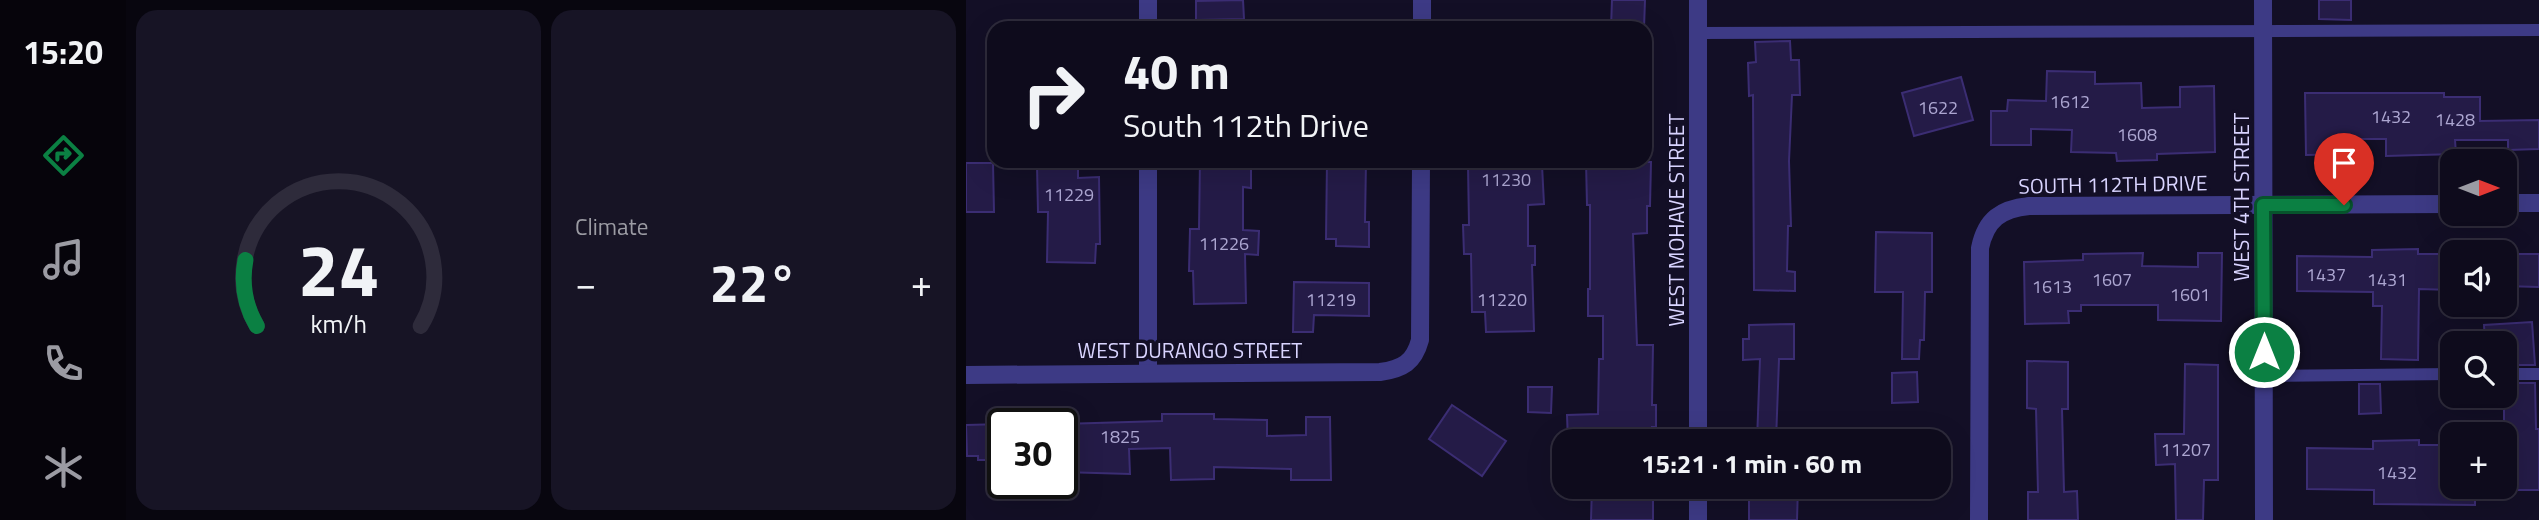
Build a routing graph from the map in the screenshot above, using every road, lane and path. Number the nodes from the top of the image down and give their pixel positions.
1 (1148, 0) edge
2 (1422, 0) edge
3 (1698, 0) edge
4 (2263, 0) edge
5 (1148, 21) edge
6 (1422, 21) edge
7 (2263, 30) junction
8 (2539, 30) edge
9 (1698, 33) junction
10 (1148, 168) edge
11 (1422, 168) edge
12 (2517, 203) edge
13 (2539, 203) edge
14 (2440, 204) edge
15 (2263, 205) junction
16 (1147, 373) junction
17 (2440, 374) edge
18 (2517, 374) edge
19 (2539, 374) edge
20 (966, 375) edge
21 (2264, 376) junction
22 (1698, 429) edge
23 (1698, 499) edge
24 (1698, 520) edge
25 (1979, 520) edge
26 (2264, 520) edge

1 - 5 street
2 - 6 street
3 - 9 street, WEST MOHAVE STREET
4 - 7 street, WEST 4TH STREET
7 - 8 lane
7 - 9 lane
7 - 15 street, WEST 4TH STREET
9 - 22 street, WEST MOHAVE STREET
10 - 16 street
11 - 16 street, WEST DURANGO STREET
12 - 13 street
14 - 15 street, SOUTH 112TH DRIVE
15 - 21 street, WEST 4TH STREET
15 - 25 street, SOUTH 112TH DRIVE
16 - 20 street, WEST DURANGO STREET
17 - 21 lane
18 - 19 lane
21 - 26 street, WEST 4TH STREET
23 - 24 street

